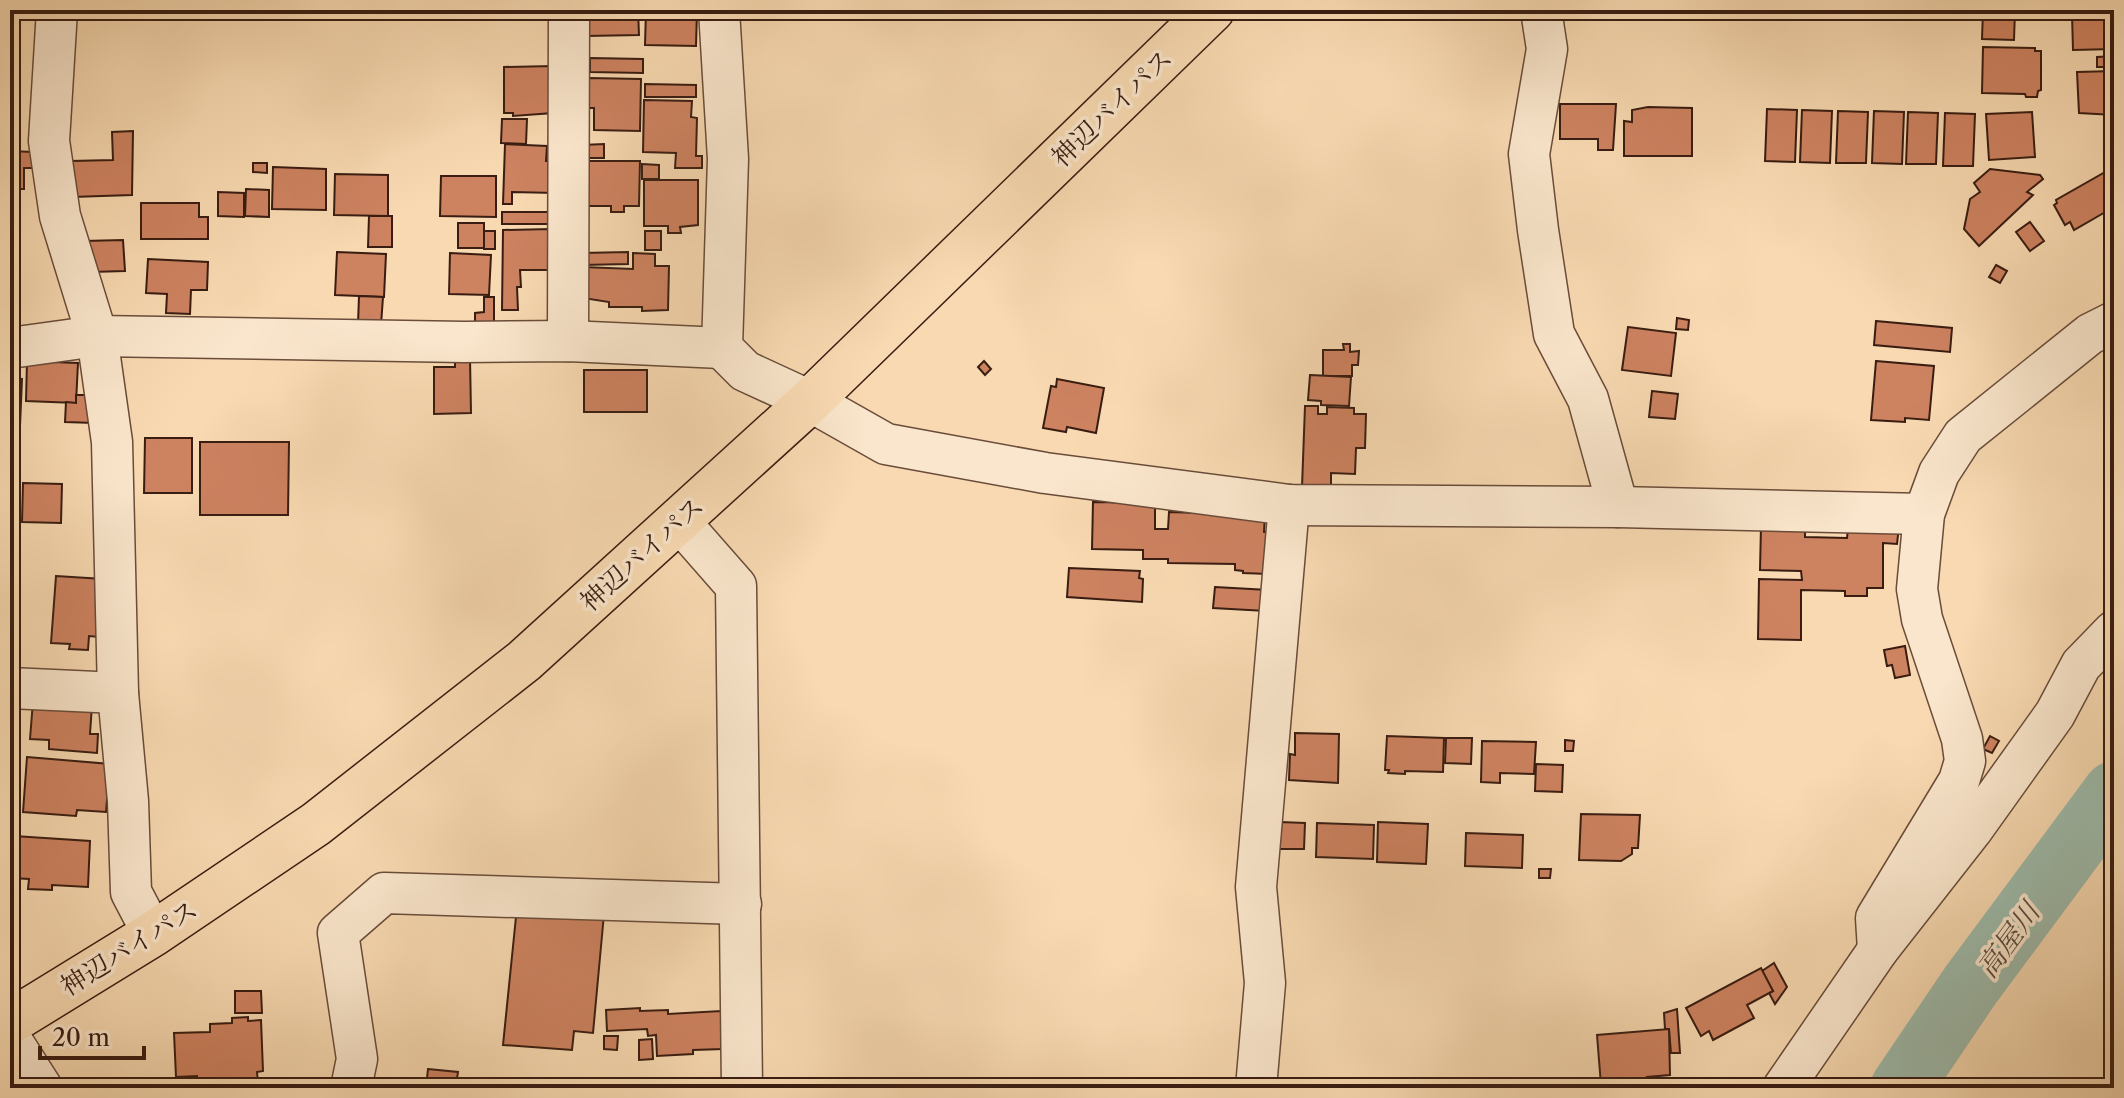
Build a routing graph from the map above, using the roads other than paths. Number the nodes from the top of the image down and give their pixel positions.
1 (57, 10) edge
2 (569, 10) edge
3 (719, 10) edge
4 (1212, 10) edge
5 (1541, 10) edge
6 (2114, 322) edge
7 (97, 336) junction
8 (568, 341) junction
9 (10, 348) edge
10 (722, 348) junction
11 (810, 401) junction
12 (1289, 505) junction
13 (1618, 507) junction
14 (1924, 514) junction
15 (679, 521) junction
16 (2114, 631) edge
17 (10, 688) edge
18 (118, 693) junction
19 (741, 904) junction
20 (153, 934) junction
21 (1878, 950) junction
22 (10, 1022) edge
23 (10, 1038) edge
24 (42, 1088) edge
25 (351, 1088) edge
26 (742, 1088) edge
27 (1256, 1088) edge
28 (1783, 1088) edge

1 - 7 street
2 - 8 street
3 - 10 street
4 - 11 highway, 神辺バイパス
5 - 13 street
6 - 14 street
7 - 8 street
7 - 9 street
7 - 18 street
8 - 10 street
10 - 11 street
11 - 12 street
11 - 15 highway, 神辺バイパス
12 - 13 street
12 - 27 street
13 - 14 street
14 - 21 street
15 - 19 street
15 - 20 highway, 神辺バイパス
16 - 21 street
17 - 18 street
18 - 20 street
19 - 25 street
19 - 26 street
20 - 22 highway, 神辺バイパス
21 - 28 street
23 - 24 street

